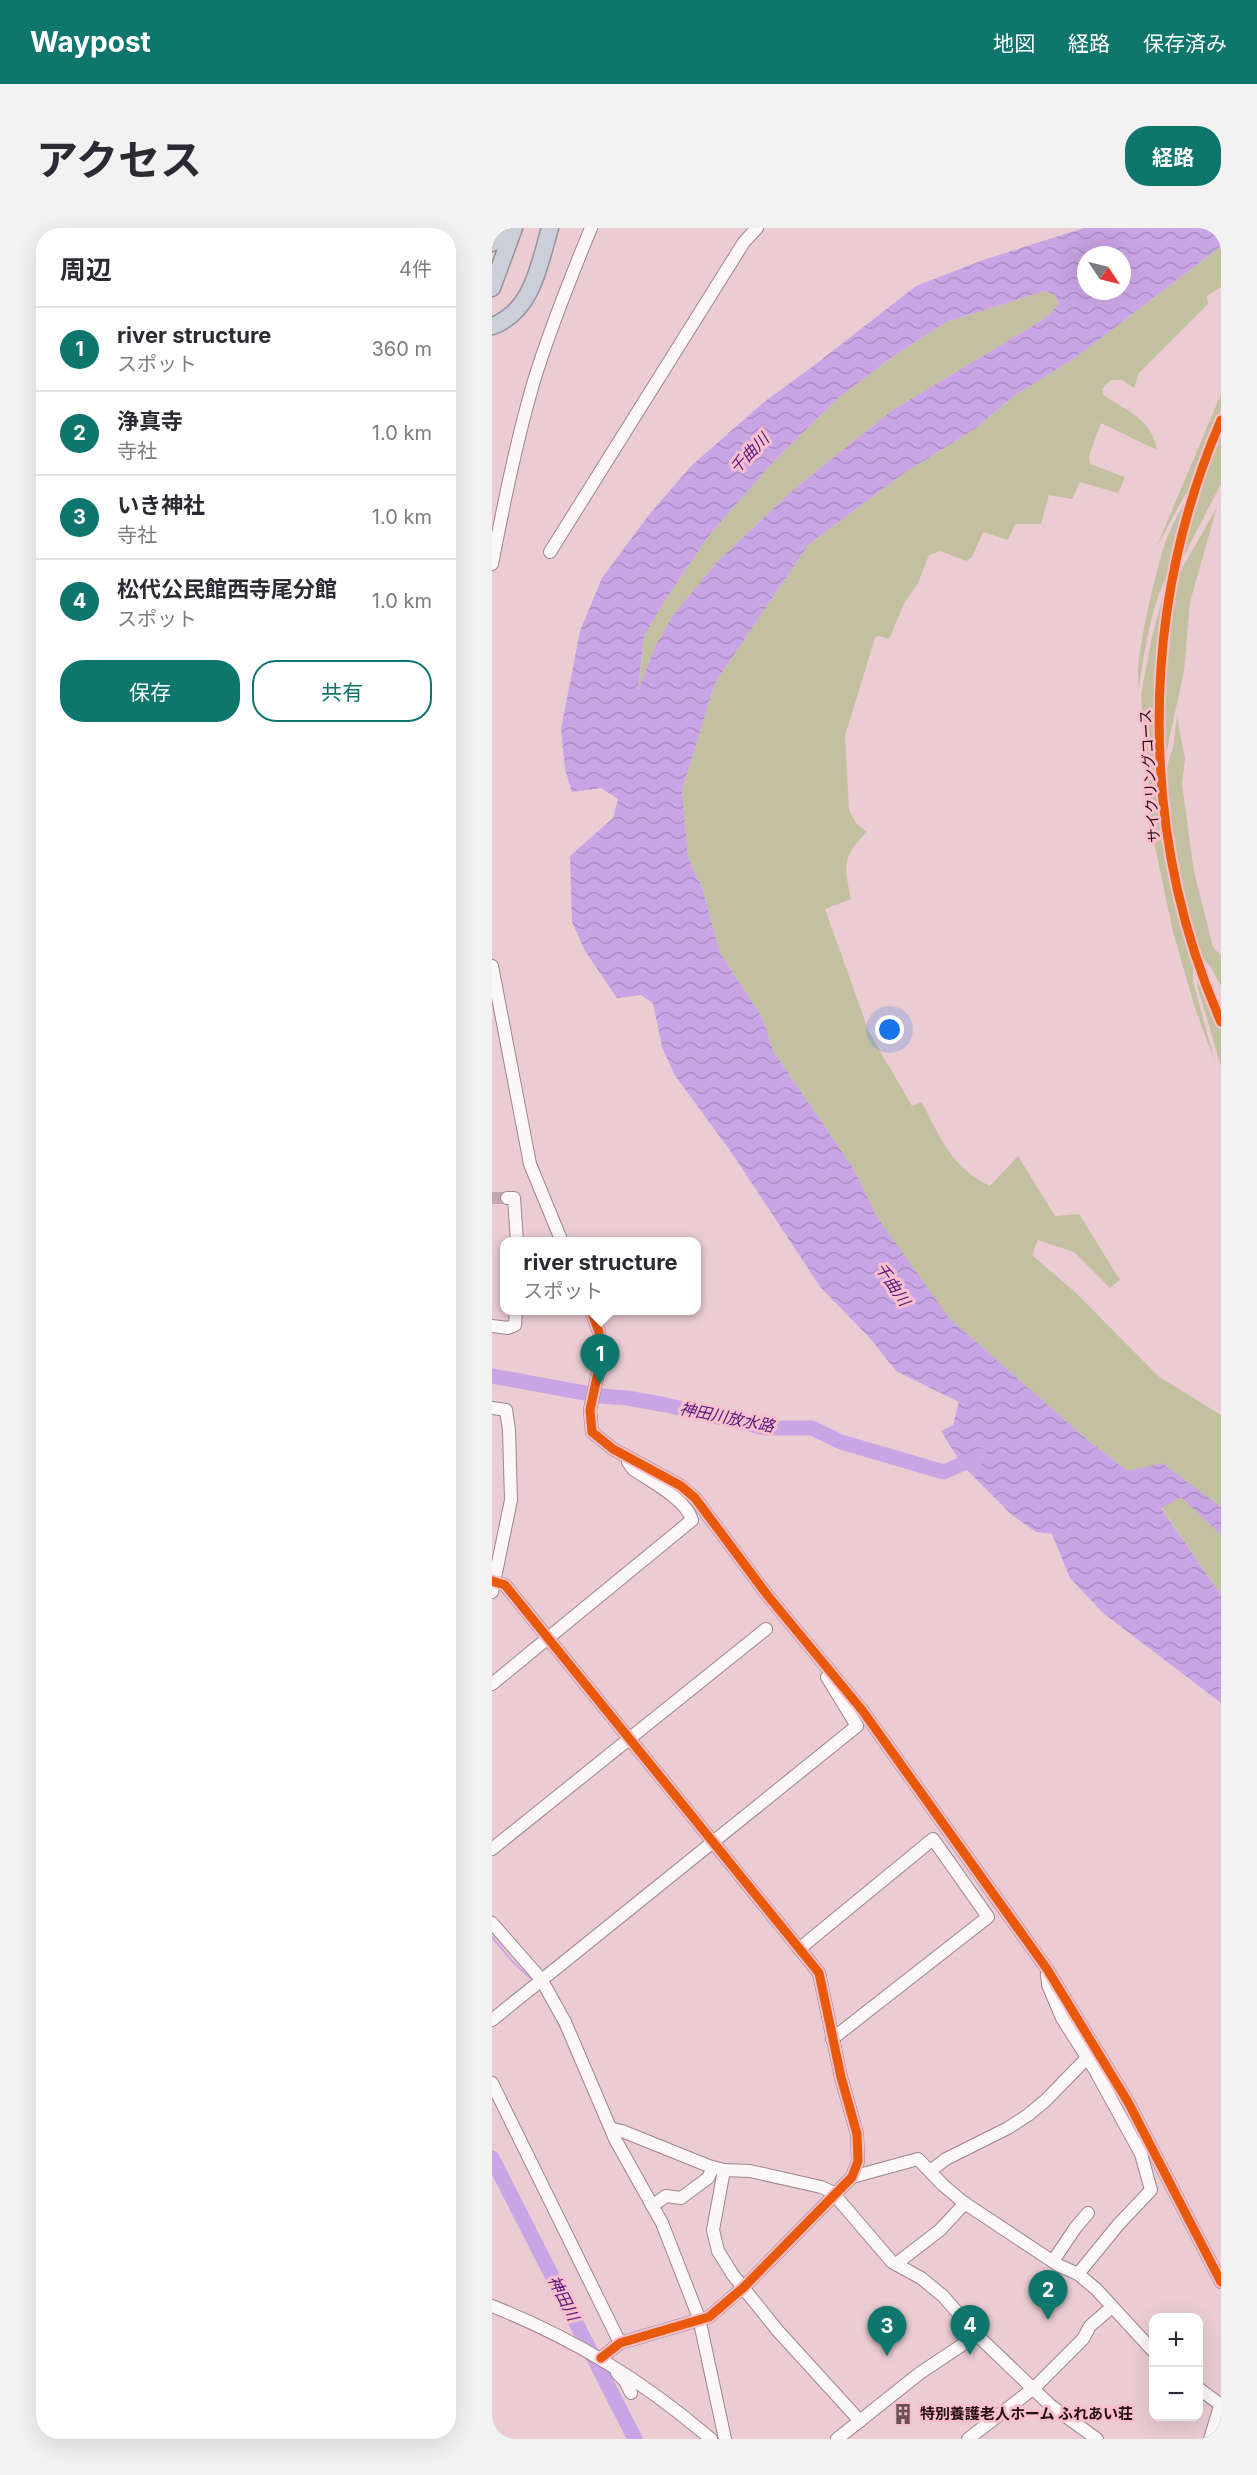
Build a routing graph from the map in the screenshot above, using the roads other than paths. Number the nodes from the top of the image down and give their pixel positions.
1 (498, 228) edge
2 (514, 228) edge
3 (550, 228) edge
4 (591, 228) edge
5 (757, 228) edge
6 (492, 243) edge
7 (492, 288) edge
8 (493, 326) edge
9 (550, 552) dead end
10 (492, 564) edge
11 (492, 966) edge
12 (507, 1198) dead end
13 (518, 1237) edge
14 (560, 1237) edge
15 (516, 1315) edge
16 (593, 1315) edge
17 (492, 1326) edge
18 (492, 1408) edge
19 (624, 1455) junction
20 (492, 1585) edge
21 (766, 1629) dead end
22 (546, 1637) junction
23 (822, 1662) junction
24 (492, 1684) edge
25 (630, 1740) junction
26 (712, 1842) junction
27 (492, 1849) edge
28 (492, 1923) edge
29 (799, 1949) junction
30 (1047, 1969) junction
31 (541, 1979) junction
32 (492, 2020) edge
33 (832, 2039) junction
34 (1086, 2059) junction
35 (492, 2083) edge
36 (613, 2129) junction
37 (719, 2169) junction
38 (930, 2171) junction
39 (852, 2178) junction
40 (835, 2194) junction
41 (965, 2203) junction
42 (652, 2205) junction
43 (1088, 2213) dead end
44 (1053, 2261) junction
45 (896, 2264) junction
46 (1078, 2274) junction
47 (1221, 2282) edge
48 (744, 2287) junction
49 (492, 2306) edge
50 (1112, 2307) junction
51 (699, 2318) junction
52 (977, 2335) junction
53 (620, 2343) junction
54 (1149, 2347) edge
55 (602, 2358) junction
56 (1034, 2388) junction
57 (1203, 2391) edge
58 (631, 2393) dead end
59 (1221, 2404) edge
60 (860, 2421) junction
61 (711, 2439) edge
62 (725, 2439) edge
63 (837, 2439) edge
64 (968, 2439) edge
65 (1097, 2439) edge
66 (1210, 2439) edge

1 - 6 highway
2 - 7 highway
3 - 8 highway
4 - 10 street
5 - 9 street
11 - 14 street
12 - 13 street
15 - 17 street
16 - 19 street
18 - 20 street
19 - 22 street
19 - 23 street
20 - 22 street
21 - 25 street
22 - 24 street
22 - 25 street
23 - 26 street
23 - 30 street
25 - 26 street
25 - 27 street
26 - 29 street
26 - 31 street
28 - 31 street
29 - 33 street
29 - 33 street
30 - 34 street
30 - 47 street
31 - 32 street
31 - 36 street
33 - 39 street
34 - 38 street
34 - 46 street
35 - 53 street
36 - 37 street
36 - 42 street
37 - 40 street
37 - 42 street
37 - 48 street
38 - 39 street
38 - 41 street
39 - 40 street
40 - 45 street
40 - 48 street
41 - 44 street
41 - 45 street
42 - 51 street
43 - 44 street
44 - 46 street
45 - 52 street
46 - 50 street
48 - 51 street
48 - 60 street
49 - 55 street
50 - 54 street
50 - 56 street
51 - 53 street
51 - 62 street
52 - 56 street
52 - 60 street
53 - 55 street
55 - 58 street
55 - 61 street
56 - 64 street
56 - 65 street
57 - 59 street
59 - 66 street
60 - 63 street

